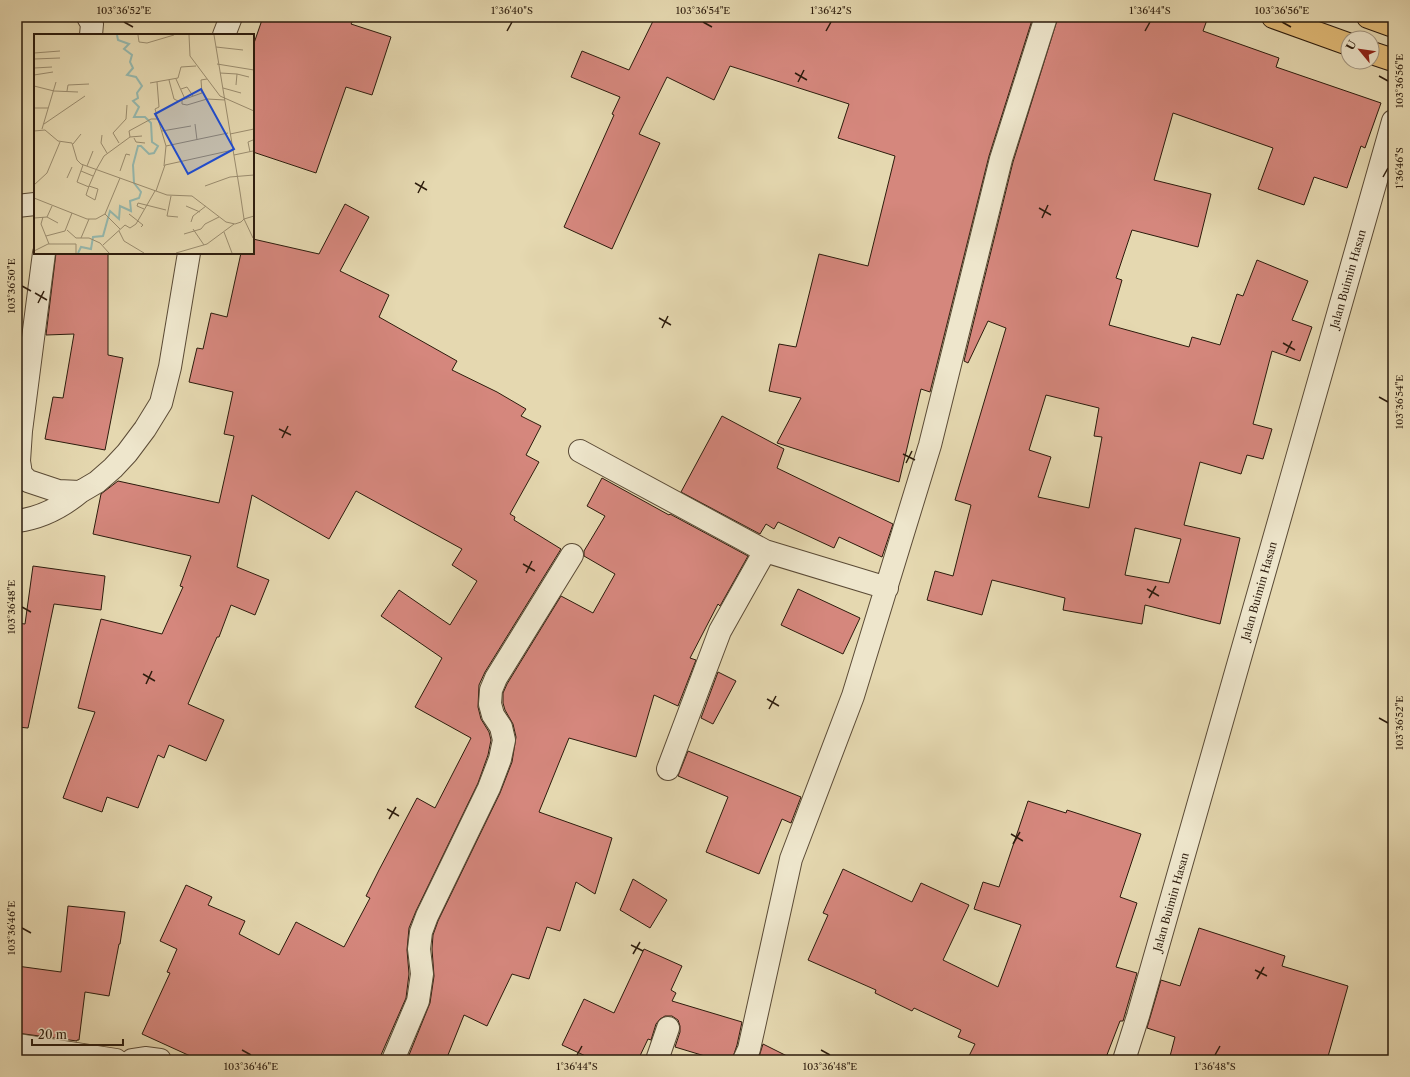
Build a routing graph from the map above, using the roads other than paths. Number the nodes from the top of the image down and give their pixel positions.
1 (88, 17) edge
2 (231, 17) edge
3 (1046, 17) edge
4 (1273, 17) edge
5 (1368, 17) edge
6 (1393, 26) edge
7 (91, 34) edge
8 (224, 34) edge
9 (1340, 41) edge
10 (1380, 56) edge
11 (1393, 60) edge
12 (1393, 121) edge
13 (34, 204) edge
14 (17, 206) edge
15 (44, 254) edge
16 (189, 254) edge
17 (23, 380) edge
18 (580, 451) dead end
19 (80, 492) junction
20 (17, 521) edge
21 (765, 551) junction
22 (572, 555) dead end
23 (887, 588) junction
24 (668, 769) dead end
25 (668, 1028) dead end
26 (17, 1045) edge
27 (116, 1060) edge
28 (132, 1060) edge
29 (160, 1060) edge
30 (393, 1060) edge
31 (657, 1060) edge
32 (744, 1060) edge
33 (1124, 1060) edge

1 - 7 street
2 - 8 street
3 - 23 street
4 - 9 main road
5 - 6 main road
10 - 11 main road
12 - 33 street, Jalan Buimin Hasan
13 - 14 street
15 - 17 street
16 - 19 street
17 - 19 street
18 - 21 street
19 - 20 street
21 - 23 street
21 - 24 street
22 - 30 street
23 - 32 street
25 - 31 street
26 - 27 street
28 - 29 street

